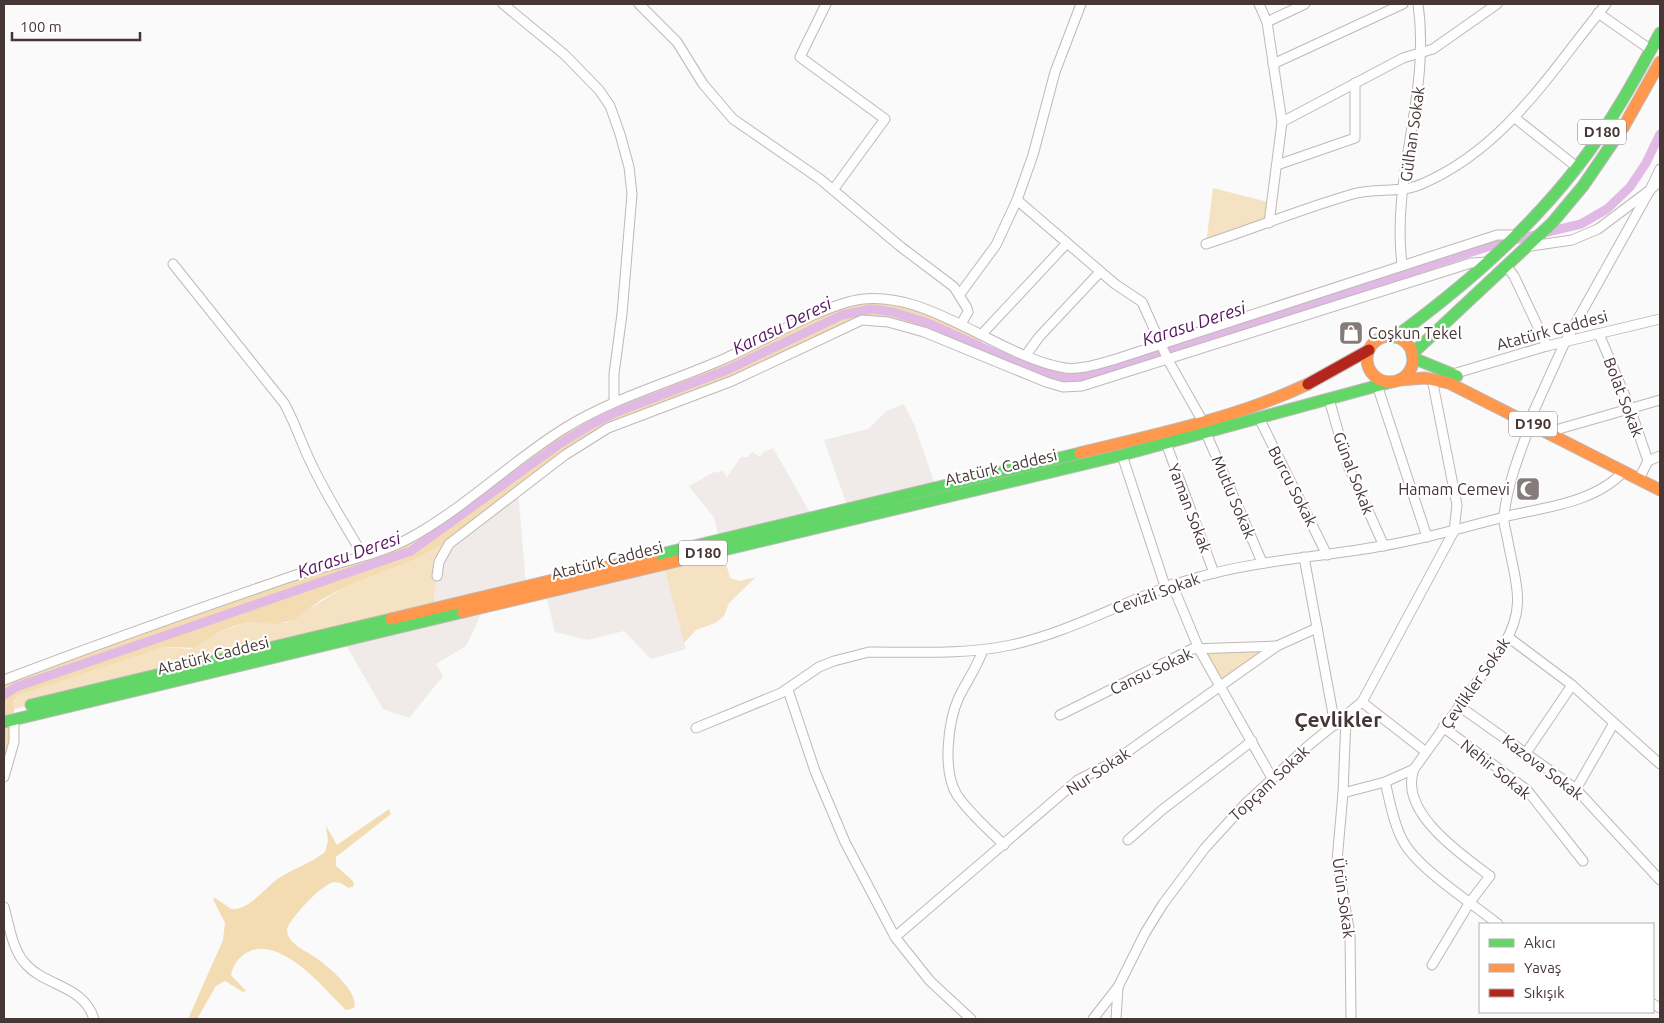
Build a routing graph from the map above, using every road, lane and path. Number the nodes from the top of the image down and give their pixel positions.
1 (503, 4) edge
2 (639, 4) edge
3 (826, 4) edge
4 (1081, 4) edge
5 (1259, 4) edge
6 (1305, 4) edge
7 (1402, 4) edge
8 (1418, 4) edge
9 (1497, 4) edge
10 (1606, 4) edge
11 (1598, 13) junction
12 (1267, 22) junction
13 (1660, 32) edge
14 (1651, 50) junction
15 (1422, 53) junction
16 (1660, 62) edge
17 (1273, 64) junction
18 (1356, 83) junction
19 (1515, 118) junction
20 (1282, 122) junction
21 (1277, 165) junction
22 (1578, 168) junction
23 (1660, 169) edge
24 (1660, 181) edge
25 (833, 190) junction
26 (1403, 190) junction
27 (1650, 190) junction
28 (1017, 200) junction
29 (1268, 223) junction
30 (1521, 235) junction
31 (1067, 243) junction
32 (1206, 244) dead end
33 (1528, 247) junction
34 (1495, 259) junction
35 (173, 264) dead end
36 (1402, 264) junction
37 (1510, 264) junction
38 (1100, 272) junction
39 (960, 294) junction
40 (1660, 320) edge
41 (961, 324) junction
42 (982, 334) junction
43 (1599, 334) junction
44 (1395, 337) junction
45 (1565, 342) junction
46 (1161, 343) junction
47 (1547, 346) junction
48 (1369, 350) junction
49 (1026, 355) junction
50 (1412, 356) junction
51 (1168, 360) junction
52 (1453, 374) junction
53 (1432, 379) junction
54 (1395, 381) junction
55 (1377, 386) junction
56 (1329, 399) junction
57 (1660, 400) edge
58 (614, 402) junction
59 (1630, 408) junction
60 (1259, 418) junction
61 (1532, 419) junction
62 (1204, 427) junction
63 (1559, 429) junction
64 (1166, 443) junction
65 (1122, 455) junction
66 (1660, 456) edge
67 (1648, 461) junction
68 (1624, 471) junction
69 (1641, 476) junction
70 (1660, 481) edge
71 (1660, 490) edge
72 (1504, 517) junction
73 (1454, 531) junction
74 (1427, 537) junction
75 (1384, 546) junction
76 (363, 555) junction
77 (1327, 555) junction
78 (1304, 557) junction
79 (1262, 562) junction
80 (1214, 572) junction
81 (437, 576) dead end
82 (1169, 585) junction
83 (1317, 628) junction
84 (1508, 637) junction
85 (1277, 646) junction
86 (1199, 649) junction
87 (983, 650) junction
88 (4, 680) edge
89 (1222, 685) junction
90 (1572, 685) junction
91 (788, 690) junction
92 (1362, 702) junction
93 (1459, 706) junction
94 (9, 715) edge
95 (1060, 715) dead end
96 (1346, 718) junction
97 (1614, 723) junction
98 (1335, 725) junction
99 (1443, 727) junction
100 (696, 728) dead end
101 (1252, 741) junction
102 (1426, 752) junction
103 (1526, 753) junction
104 (1660, 764) edge
105 (1414, 770) junction
106 (4, 777) edge
107 (1272, 778) junction
108 (1385, 782) junction
109 (1576, 789) junction
110 (1343, 793) junction
111 (1128, 840) dead end
112 (1004, 845) junction
113 (1583, 861) dead end
114 (1660, 880) edge
115 (1470, 902) junction
116 (4, 907) edge
117 (1497, 923) edge
118 (896, 938) junction
119 (1432, 965) dead end
120 (1118, 987) junction
121 (94, 1019) edge
122 (971, 1019) edge
123 (1093, 1019) edge
124 (1116, 1019) edge
125 (1351, 1019) edge

1 - 58 street
2 - 25 street
3 - 25 street
4 - 28 street
5 - 12 street
6 - 12 street
7 - 17 street
8 - 15 street, Gülhan Sokak
9 - 15 street
10 - 11 street
11 - 14 street
11 - 19 street
12 - 17 street
13 - 14 highway, D180
14 - 22 highway, D180
15 - 18 street
15 - 26 street, Gülhan Sokak
16 - 33 highway, D180
17 - 20 street
18 - 20 street
18 - 21 street
19 - 22 street
19 - 26 street
20 - 21 street
21 - 29 street
22 - 30 highway, D180
23 - 27 street, Çevlikler Sokak
24 - 27 street
25 - 39 street
26 - 29 street
26 - 36 street, Gülhan Sokak
27 - 33 street
27 - 45 street, Çevlikler Sokak
28 - 31 street, Mutlu Sokak
28 - 39 street
29 - 32 street
30 - 34 highway, D180
30 - 36 street
31 - 38 street, Mutlu Sokak
31 - 42 street
33 - 37 highway, D180
34 - 44 highway, D180
34 - 51 street
35 - 76 street
36 - 46 street
37 - 47 street
37 - 50 highway, D180
38 - 46 street, Mutlu Sokak
38 - 49 street
39 - 41 street
40 - 43 street, Atatürk Caddesi
41 - 42 street
41 - 58 street
42 - 49 street
43 - 45 street, Atatürk Caddesi
43 - 59 street, Bolat Sokak
44 - 48 highway, Atatürk Caddesi
44 - 50 highway
45 - 47 street, Atatürk Caddesi
45 - 61 street, Çevlikler Sokak
46 - 49 street
46 - 51 street, Mutlu Sokak
47 - 52 street, Atatürk Caddesi
48 - 54 highway
48 - 62 highway, Atatürk Caddesi / D180
50 - 52 highway, D190
50 - 54 highway
51 - 62 street, Mutlu Sokak
51 - 81 street
52 - 61 highway, D190
53 - 54 highway, D190
53 - 61 highway, D190
53 - 73 street
54 - 55 highway, Atatürk Caddesi / D180
55 - 56 highway, Atatürk Caddesi / D180
55 - 74 street
56 - 60 highway, Atatürk Caddesi / D180
56 - 75 street, Günal Sokak
57 - 59 street
58 - 76 street
59 - 63 street
59 - 67 street, Bolat Sokak
60 - 62 highway, Atatürk Caddesi / D180
60 - 77 street, Burcu Sokak
61 - 63 highway, D190
61 - 68 highway, D190
61 - 72 street, Çevlikler Sokak
62 - 64 highway, Atatürk Caddesi / D180
62 - 79 street, Mutlu Sokak
62 - 94 highway, Atatürk Caddesi / D180
63 - 69 highway, D190
64 - 65 highway, Atatürk Caddesi / D180
64 - 80 street, Yaman Sokak
65 - 82 street
65 - 94 highway, Atatürk Caddesi / D180
66 - 67 street
67 - 69 street
68 - 69 highway, D190
68 - 72 street, Cevizli Sokak
69 - 70 highway, D190
69 - 71 highway, D190
72 - 73 street, Cevizli Sokak
72 - 84 street, Çevlikler Sokak
73 - 74 street, Cevizli Sokak
73 - 92 street, Topçam Sokak
74 - 75 street, Cevizli Sokak
75 - 77 street, Cevizli Sokak
76 - 88 street
77 - 78 street, Cevizli Sokak
78 - 79 street, Cevizli Sokak
78 - 83 street
79 - 80 street, Cevizli Sokak
80 - 82 street, Cevizli Sokak
82 - 86 street
82 - 87 street, Cevizli Sokak
83 - 85 street, Nur Sokak
83 - 98 street
84 - 90 street
84 - 93 street, Çevlikler Sokak
85 - 86 street, Cansu Sokak
85 - 89 street, Nur Sokak
86 - 89 street
86 - 95 street, Cansu Sokak
87 - 91 street, Cevizli Sokak
87 - 112 street
89 - 101 street
89 - 112 street, Nur Sokak
90 - 97 street
90 - 103 street
91 - 100 street, Cevizli Sokak
91 - 118 street
92 - 96 street, Topçam Sokak
92 - 102 street
93 - 99 street, Çevlikler Sokak
93 - 103 street, Kazova Sokak
94 - 106 street
96 - 98 street, Topçam Sokak
96 - 110 street, Ürün Sokak
97 - 104 street
97 - 109 street
98 - 107 street, Topçam Sokak
99 - 102 street, Çevlikler Sokak
99 - 113 street, Nehir Sokak
101 - 107 street
101 - 111 street
102 - 105 street, Çevlikler Sokak
103 - 109 street, Kazova Sokak
105 - 108 street
105 - 115 street
107 - 120 street, Topçam Sokak
108 - 110 street
108 - 115 street
109 - 114 street, Kazova Sokak
110 - 125 street, Ürün Sokak
112 - 118 street, Nur Sokak
115 - 117 street
115 - 119 street
116 - 121 street
118 - 122 street
120 - 123 street
120 - 124 street, Topçam Sokak

